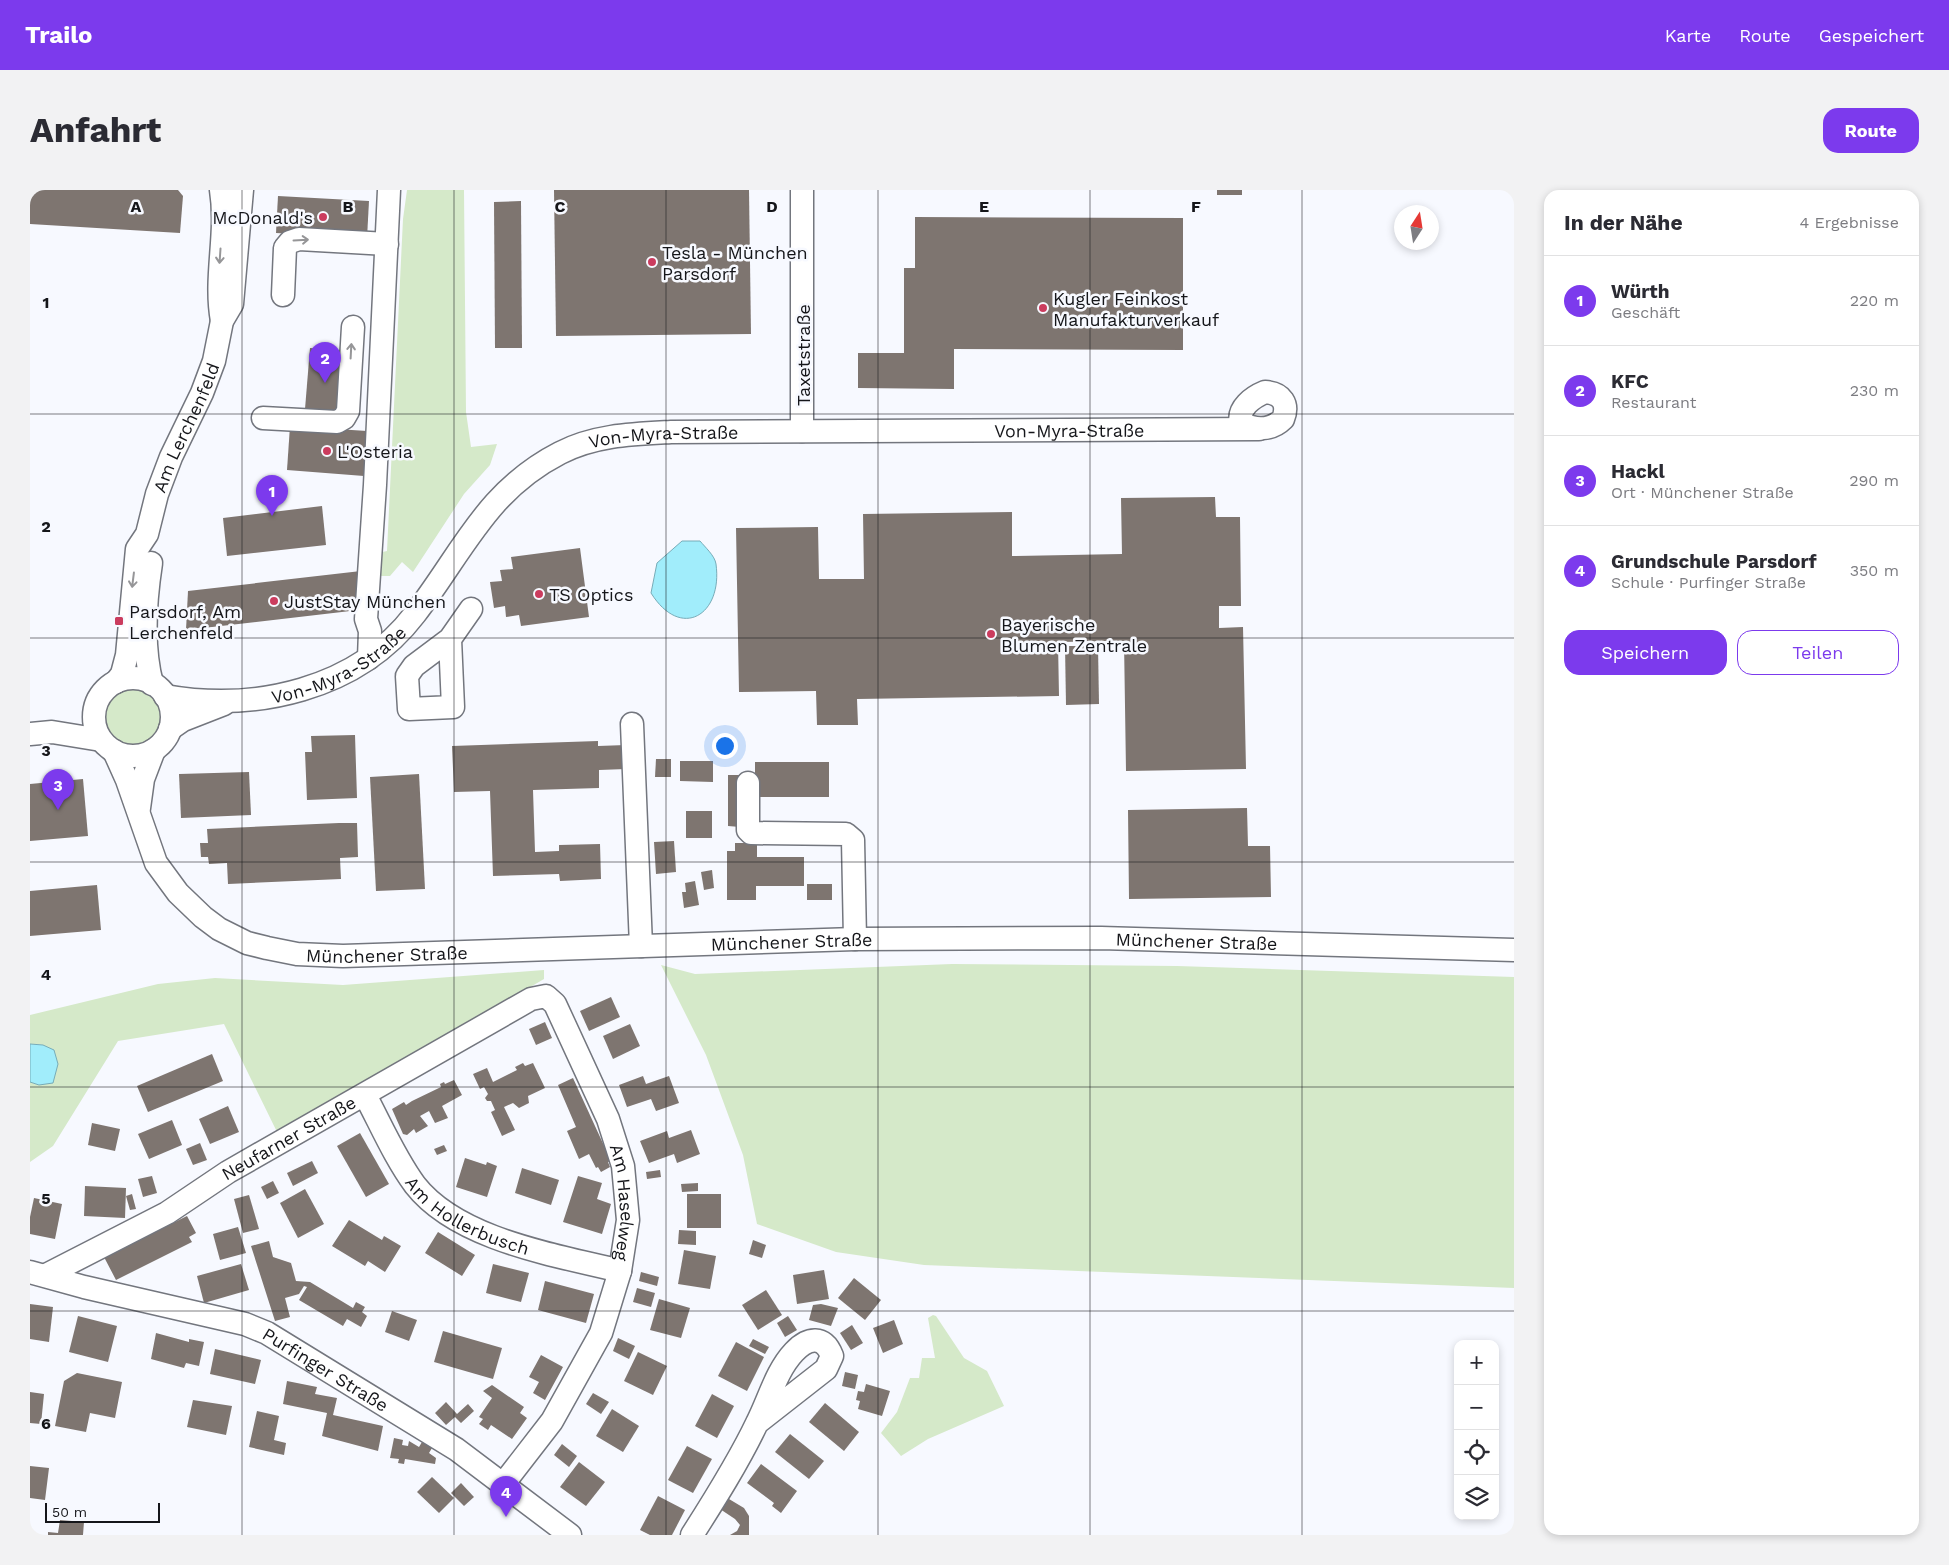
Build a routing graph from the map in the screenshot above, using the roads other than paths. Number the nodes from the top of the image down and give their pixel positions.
1 (221, 190) edge
2 (242, 190) edge
3 (389, 190) edge
4 (802, 190) edge
5 (387, 244) junction
6 (283, 295) dead end
7 (222, 321) junction
8 (353, 327) dead end
9 (1249, 402) junction
10 (263, 418) dead end
11 (1259, 429) junction
12 (1204, 430) junction
13 (802, 431) junction
14 (147, 534) junction
15 (471, 609) dead end
16 (450, 638) dead end
17 (369, 658) junction
18 (116, 682) junction
19 (159, 690) junction
20 (228, 702) junction
21 (95, 707) junction
22 (632, 724) dead end
23 (170, 729) junction
24 (52, 732) junction
25 (30, 734) edge
26 (108, 746) junction
27 (154, 750) junction
28 (748, 782) dead end
29 (139, 812) junction
30 (854, 939) junction
31 (641, 946) junction
32 (1514, 950) edge
33 (546, 996) joint
34 (365, 1095) junction
35 (620, 1271) junction
36 (38, 1273) edge
37 (757, 1423) dead end
38 (504, 1483) junction
39 (570, 1535) edge
40 (692, 1535) edge

1 -> 7 street, Am Lerchenfeld
2 - 7 street, Am Lerchenfeld
3 - 5 street
4 - 13 street, Taxetstraße
6 -> 5 street
5 - 17 street
7 - 14 street, Am Lerchenfeld
10 -> 8 street
9 - 11 street
9 - 11 street, Von-Myra-Straße
9 - 12 street, Von-Myra-Straße
11 - 12 street, Von-Myra-Straße
12 - 13 street, Von-Myra-Straße
13 - 17 street, Von-Myra-Straße
14 -> 18 street, Am Lerchenfeld
14 - 19 street, Am Lerchenfeld
15 - 16 street
17 - 20 street, Von-Myra-Straße
18 - 19 street
18 - 21 street, Am Lerchenfeld
19 - 20 street, Von-Myra-Straße
19 - 23 street, Am Lerchenfeld
20 - 23 street, Von-Myra-Straße
21 - 24 street
21 - 26 street
22 - 31 street
23 - 27 street
24 - 25 street
24 - 26 street
26 - 27 street
26 - 29 street, Münchener Straße
27 - 29 street, Münchener Straße
28 - 30 street
29 - 31 street, Münchener Straße
30 - 31 street, Münchener Straße
30 - 32 street, Münchener Straße
33 - 34 street, Neufarner Straße
33 - 35 street, Am Haselweg
34 - 35 street, Am Hollerbusch
34 - 36 street, Neufarner Straße
35 - 38 street, Am Haselweg
36 - 38 street, Purfinger Straße
37 - 40 street
38 - 39 street, Purfinger Straße

